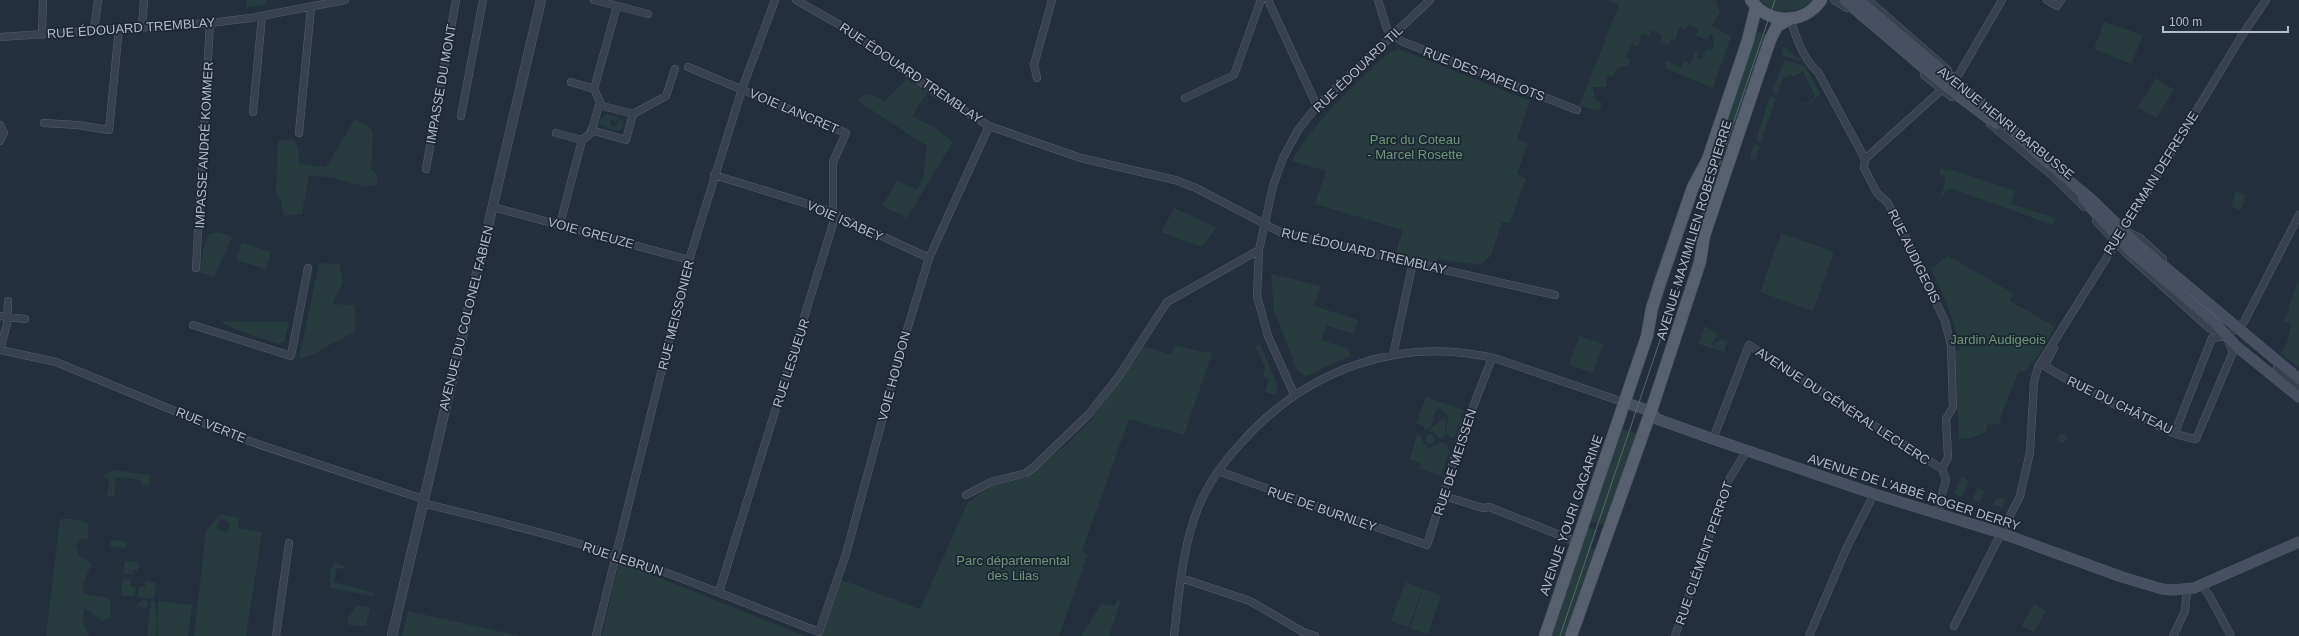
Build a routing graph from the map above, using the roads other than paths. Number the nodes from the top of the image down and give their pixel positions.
1 (43, 0) edge
2 (98, 0) edge
3 (144, 0) edge
4 (345, 0) edge
5 (456, 0) edge
6 (483, 0) edge
7 (541, 0) edge
8 (594, 0) edge
9 (775, 0) edge
10 (796, 0) edge
11 (1052, 0) edge
12 (1261, 0) edge
13 (1268, 0) edge
14 (1378, 0) edge
15 (1430, 0) edge
16 (1822, 0) edge
17 (1834, 0) edge
18 (1844, 0) edge
19 (1859, 0) edge
20 (1868, 0) edge
21 (2002, 0) edge
22 (2046, 0) edge
23 (2061, 0) edge
24 (2266, 0) edge
25 (1754, 3) edge
26 (311, 6) junction
27 (617, 6) junction
28 (648, 14) dead end
29 (262, 16) junction
30 (1790, 19) junction
31 (210, 23) junction
32 (142, 26) junction
33 (119, 28) junction
34 (94, 30) junction
35 (42, 35) junction
36 (1393, 35) junction
37 (0, 37) edge
38 (688, 67) dead end
39 (675, 69) dead end
40 (1038, 78) dead end
41 (1954, 79) junction
42 (571, 82) dead end
43 (1943, 88) junction
44 (594, 89) junction
45 (742, 89) junction
46 (1185, 98) dead end
47 (599, 105) junction
48 (1317, 106) junction
49 (1577, 110) dead end
50 (253, 112) dead end
51 (633, 114) junction
52 (461, 116) dead end
53 (44, 123) dead end
54 (0, 126) edge
55 (989, 126) junction
56 (592, 130) junction
57 (298, 133) dead end
58 (556, 133) dead end
59 (846, 133) joint
60 (582, 140) junction
61 (0, 141) edge
62 (2022, 141) junction
63 (1864, 159) junction
64 (426, 169) dead end
65 (714, 175) junction
66 (493, 207) junction
67 (833, 215) junction
68 (2299, 215) edge
69 (560, 224) junction
70 (1266, 226) junction
71 (2119, 237) junction
72 (1259, 250) junction
73 (929, 258) junction
74 (689, 260) junction
75 (1412, 262) junction
76 (196, 268) dead end
77 (308, 268) dead end
78 (1555, 295) dead end
79 (8, 301) dead end
80 (4, 316) edge
81 (25, 319) dead end
82 (193, 325) dead end
83 (2239, 328) junction
84 (2227, 336) junction
85 (2055, 339) junction
86 (0, 350) edge
87 (1393, 354) junction
88 (1492, 358) junction
89 (2046, 367) junction
90 (2277, 368) dead end
91 (2036, 369) junction
92 (2299, 379) edge
93 (2299, 388) edge
94 (1294, 394) junction
95 (2299, 397) edge
96 (1623, 402) junction
97 (1651, 411) junction
98 (2175, 432) junction
99 (1713, 439) junction
100 (1747, 450) junction
101 (1942, 469) junction
102 (1218, 471) junction
103 (1874, 494) junction
104 (966, 495) dead end
105 (1444, 496) junction
106 (422, 501) junction
107 (1938, 513) junction
108 (2000, 533) junction
109 (1577, 542) junction
110 (2299, 542) edge
111 (288, 543) dead end
112 (1427, 545) joint
113 (615, 555) junction
114 (1181, 578) junction
115 (2201, 585) junction
116 (2187, 590) junction
117 (718, 592) junction
118 (1954, 626) dead end
119 (819, 632) joint
120 (276, 636) edge
121 (392, 636) edge
122 (596, 636) edge
123 (1174, 636) edge
124 (1314, 636) edge
125 (1545, 636) edge
126 (1571, 636) edge
127 (1675, 636) edge
128 (1809, 636) edge
129 (2173, 636) edge
130 (2231, 636) edge

1 - 35 street
2 - 34 street
3 - 32 street
4 - 26 street, RUE ÉDOUARD TREMBLAY
5 - 64 street, IMPASSE DU MONT
6 - 52 street
7 - 66 street, AVENUE DU COLONEL FABIEN
8 - 27 street
9 - 45 street, RUE MEISSONIER
10 - 55 street, RUE ÉDOUARD TREMBLAY
11 - 40 street
12 - 46 street
13 - 48 street
14 - 36 street
15 - 36 street, RUE ÉDOUARD TIL
16 - 30 main road
17 - 43 street, AVENUE HENRI BARBUSSE
18 - 43 main road, AVENUE HENRI BARBUSSE
19 - 41 main road, AVENUE HENRI BARBUSSE
20 - 41 street, AVENUE HENRI BARBUSSE
21 - 41 street
22 - 23 street
24 - 71 street, RUE GERMAIN DEFRESNE
25 - 30 main road
25 - 96 main road, AVENUE MAXIMILIEN ROBESPIERRE
26 - 29 street, RUE ÉDOUARD TREMBLAY
26 - 57 street
27 - 28 street
27 - 44 street
29 - 31 street, RUE ÉDOUARD TREMBLAY
29 - 50 street
30 - 63 street, RUE AUDIGEOIS
30 - 97 main road, AVENUE MAXIMILIEN ROBESPIERRE
31 - 32 street, RUE ÉDOUARD TREMBLAY
31 - 76 street, IMPASSE ANDRÉ KOMMER
32 - 33 street, RUE ÉDOUARD TREMBLAY
33 - 34 street, RUE ÉDOUARD TREMBLAY
33 - 53 street
34 - 35 street, RUE ÉDOUARD TREMBLAY
35 - 37 street, RUE ÉDOUARD TREMBLAY
36 - 48 street, RUE ÉDOUARD TIL
36 - 49 street, RUE DES PAPELOTS
38 - 45 street, VOIE LANCRET
39 - 51 street
41 - 43 street
41 - 62 main road, AVENUE HENRI BARBUSSE
42 - 44 street
43 - 62 main road, AVENUE HENRI BARBUSSE
43 - 63 street
43 - 71 street, AVENUE HENRI BARBUSSE
44 - 47 street
45 - 59 street, VOIE LANCRET
45 - 65 street, RUE MEISSONIER
47 - 51 street
47 - 56 street
48 - 70 street, RUE ÉDOUARD TIL
51 - 56 street
54 - 61 street
55 - 70 street, RUE ÉDOUARD TREMBLAY
55 - 73 street, VOIE HOUDON
56 - 60 street
58 - 60 street
59 - 67 street, RUE LESUEUR
60 - 69 street
62 - 71 main road, AVENUE HENRI BARBUSSE
63 - 101 street, RUE AUDIGEOIS
65 - 67 street, VOIE ISABEY
65 - 74 street, RUE MEISSONIER
66 - 69 street, VOIE GREUZE
66 - 106 street, AVENUE DU COLONEL FABIEN
67 - 73 street, VOIE ISABEY
67 - 117 street, RUE LESUEUR
68 - 83 street
69 - 74 street, VOIE GREUZE
70 - 72 street, RUE ÉDOUARD TIL
70 - 75 street, RUE ÉDOUARD TREMBLAY
71 - 83 main road, AVENUE HENRI BARBUSSE
71 - 84 main road, AVENUE HENRI BARBUSSE
71 - 85 street, RUE GERMAIN DEFRESNE
72 - 94 street, RUE ÉDOUARD TIL
72 - 104 street
73 - 119 street, VOIE HOUDON
74 - 113 street, RUE MEISSONIER
75 - 78 street, RUE ÉDOUARD TREMBLAY
75 - 87 street
77 - 82 street
79 - 80 street
80 - 81 street
80 - 86 street
83 - 84 street
83 - 92 main road, AVENUE HENRI BARBUSSE
84 - 95 main road, AVENUE HENRI BARBUSSE
84 - 98 street
84 - 98 street, RUE DU CHÂTEAU
85 - 89 street
85 - 91 street, RUE GERMAIN DEFRESNE
86 - 106 street, RUE VERTE
87 - 88 street
87 - 94 street
88 - 96 street
88 - 105 street, RUE DE MEISSEN
89 - 91 street
89 - 98 street, RUE DU CHÂTEAU
90 - 93 street
91 - 108 street
94 - 102 street
96 - 97 main road, AVENUE DE L'ABBÉ ROGER DERRY
96 - 109 main road, AVENUE YOURI GAGARINE
97 - 99 main road, AVENUE DE L'ABBÉ ROGER DERRY
97 - 126 main road
99 - 100 main road, AVENUE DE L'ABBÉ ROGER DERRY
99 - 101 street, AVENUE DU GÉNÉRAL LECLERC
100 - 103 main road, AVENUE DE L'ABBÉ ROGER DERRY
100 - 127 street, RUE CLÉMENT PERROT
101 - 107 street, RUE AUDIGEOIS
102 - 112 street, RUE DE BURNLEY
102 - 114 street
103 - 107 main road, AVENUE DE L'ABBÉ ROGER DERRY
103 - 128 street
105 - 109 street
105 - 112 street, RUE DE MEISSEN
106 - 113 street, RUE LEBRUN
106 - 121 street, AVENUE DU COLONEL FABIEN
107 - 108 main road, AVENUE DE L'ABBÉ ROGER DERRY
108 - 116 main road, AVENUE DE L'ABBÉ ROGER DERRY
108 - 118 street
109 - 125 main road, AVENUE YOURI GAGARINE
110 - 115 main road, AVENUE DE L'ABBÉ ROGER DERRY
111 - 120 street
113 - 117 street, RUE LEBRUN
113 - 122 street, RUE MEISSONIER
114 - 123 street
114 - 124 street
115 - 116 main road, AVENUE DE L'ABBÉ ROGER DERRY
115 - 130 street
116 - 129 street
117 - 119 street, RUE LEBRUN

